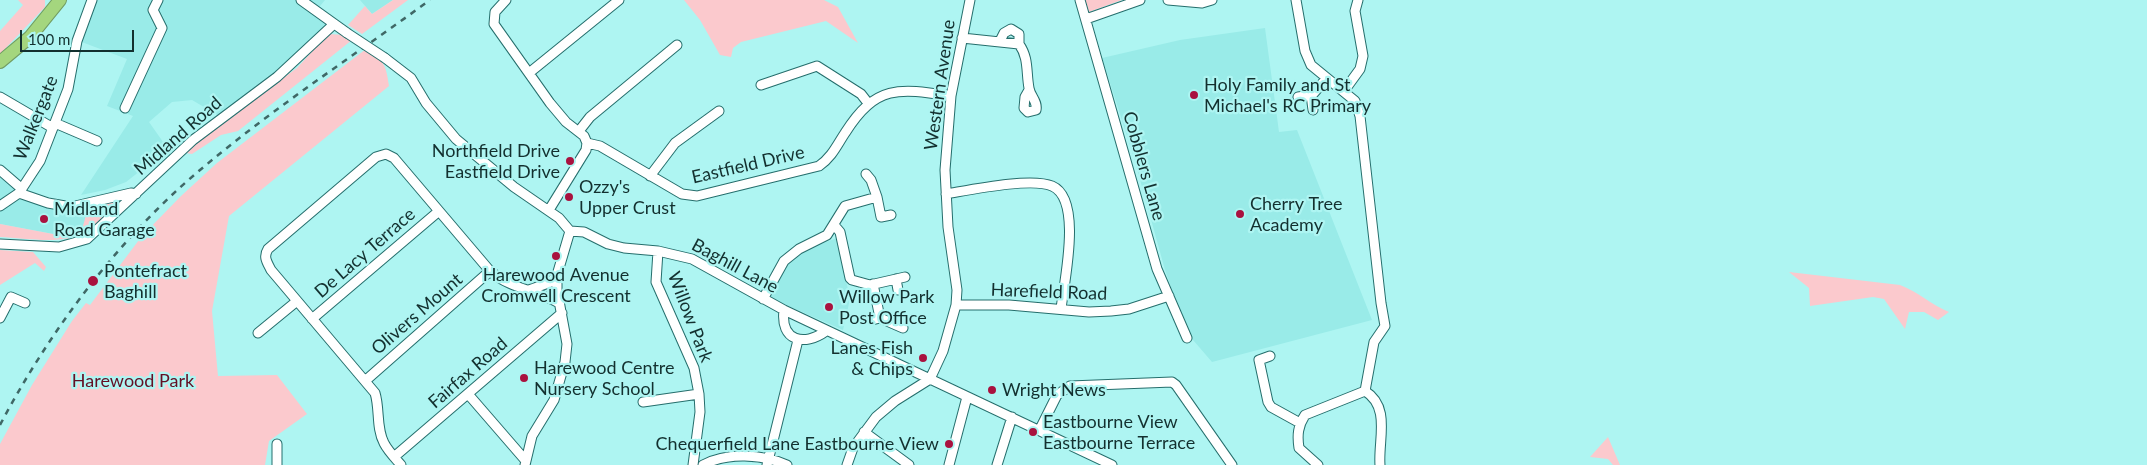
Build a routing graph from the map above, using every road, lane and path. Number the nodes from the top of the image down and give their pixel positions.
1 (60, 0) edge
2 (92, 0) edge
3 (158, 0) edge
4 (301, 0) edge
5 (506, 0) edge
6 (619, 0) edge
7 (970, 0) edge
8 (1080, 0) edge
9 (1140, 0) edge
10 (1168, 0) edge
11 (1212, 0) edge
12 (1296, 0) edge
13 (1358, 0) edge
14 (1086, 19) junction
15 (334, 24) junction
16 (962, 38) junction
17 (677, 45) dead end
18 (0, 62) edge
19 (529, 72) junction
20 (1327, 78) junction
21 (761, 85) dead end
22 (1029, 90) dead end
23 (1344, 91) junction
24 (1311, 95) junction
25 (951, 96) junction
26 (0, 97) edge
27 (1298, 97) dead end
28 (868, 103) junction
29 (126, 108) dead end
30 (1313, 110) dead end
31 (719, 111) dead end
32 (54, 125) junction
33 (579, 132) junction
34 (97, 141) dead end
35 (587, 143) junction
36 (0, 170) edge
37 (866, 174) dead end
38 (650, 176) junction
39 (21, 191) junction
40 (136, 194) junction
41 (946, 194) junction
42 (876, 197) junction
43 (0, 206) edge
44 (549, 210) junction
45 (439, 211) junction
46 (891, 214) dead end
47 (834, 226) junction
48 (570, 231) junction
49 (0, 244) edge
50 (658, 251) junction
51 (490, 271) junction
52 (557, 275) junction
53 (873, 284) junction
54 (529, 290) junction
55 (898, 290) dead end
56 (1168, 296) junction
57 (763, 300) junction
58 (297, 301) junction
59 (25, 303) dead end
60 (559, 303) junction
61 (956, 305) junction
62 (1061, 309) junction
63 (784, 310) junction
64 (562, 313) junction
65 (0, 318) edge
66 (312, 319) junction
67 (903, 328) dead end
68 (826, 331) junction
69 (258, 333) dead end
70 (1187, 338) dead end
71 (798, 340) junction
72 (1270, 356) dead end
73 (930, 380) junction
74 (365, 381) junction
75 (1365, 391) junction
76 (468, 394) junction
77 (699, 394) junction
78 (968, 397) junction
79 (643, 402) dead end
80 (1012, 417) junction
81 (1300, 422) junction
82 (1040, 429) junction
83 (864, 432) junction
84 (277, 444) dead end
85 (394, 457) junction
86 (768, 462) edge
87 (526, 463) edge
88 (277, 465) edge
89 (402, 465) edge
90 (693, 465) edge
91 (703, 465) edge
92 (787, 465) edge
93 (847, 465) edge
94 (909, 465) edge
95 (949, 465) edge
96 (997, 465) edge
97 (1112, 465) edge
98 (1232, 465) edge
99 (1318, 465) edge
100 (1380, 465) edge

1 - 18 highway
2 - 32 street, Walkergate
3 - 29 street
4 - 15 street
5 - 19 street
6 - 19 street
7 - 16 street, Western Avenue
8 - 14 street, Cobblers Lane
9 - 14 street
10 - 11 street
12 - 20 street
13 - 23 street
14 - 56 street, Cobblers Lane
15 - 40 street, Midland Road
15 - 44 street, bridge
16 - 22 street
16 - 25 street, Western Avenue
17 - 33 street
19 - 33 street
20 - 23 street
20 - 24 street
21 - 28 street
23 - 75 street
24 - 27 street
24 - 30 street
25 - 28 street, Eastfield Drive
25 - 41 street, Western Avenue
26 - 32 street
28 - 38 street, Eastfield Drive
31 - 38 street
32 - 34 street
32 - 39 street, Walkergate
33 - 35 street
35 - 38 street, Eastfield Drive
35 - 44 street
36 - 39 street
37 - 42 street
39 - 40 street, Midland Road
39 - 43 street
40 - 49 street
41 - 61 street, Western Avenue
41 - 62 street
42 - 46 street
42 - 47 street
44 - 48 street
45 - 51 street
45 - 58 street
45 - 66 street, De Lacy Terrace
47 - 53 street
47 - 57 street
48 - 50 street, Baghill Lane
48 - 52 street
50 - 57 street, Baghill Lane
50 - 77 street, Willow Park
51 - 54 street
51 - 74 street, Olivers Mount
52 - 54 street
52 - 60 street
53 - 55 street
53 - 67 street
54 - 60 street
56 - 62 street, Harefield Road
56 - 70 street, Cobblers Lane
57 - 63 street, Baghill Lane
58 - 66 street
58 - 69 street
59 - 65 street
60 - 64 street
61 - 62 street, Harefield Road
61 - 73 street, Western Avenue
63 - 68 street, Baghill Lane
63 - 71 street
64 - 76 street, Fairfax Road
64 - 87 street
66 - 74 street
68 - 71 street
68 - 73 street, Baghill Lane
71 - 86 street
72 - 81 street
73 - 78 street, Baghill Lane
73 - 83 street
74 - 85 street
75 - 81 street
75 - 100 street
76 - 85 street, Fairfax Road
76 - 87 street
77 - 79 street
77 - 90 street, Willow Park
78 - 80 street, Baghill Lane
78 - 95 street
80 - 82 street, Baghill Lane
80 - 96 street
81 - 99 street
82 - 97 street, Baghill Lane
82 - 98 street
83 - 93 street
83 - 94 street
84 - 88 street
85 - 89 street
86 - 91 street
86 - 92 street

